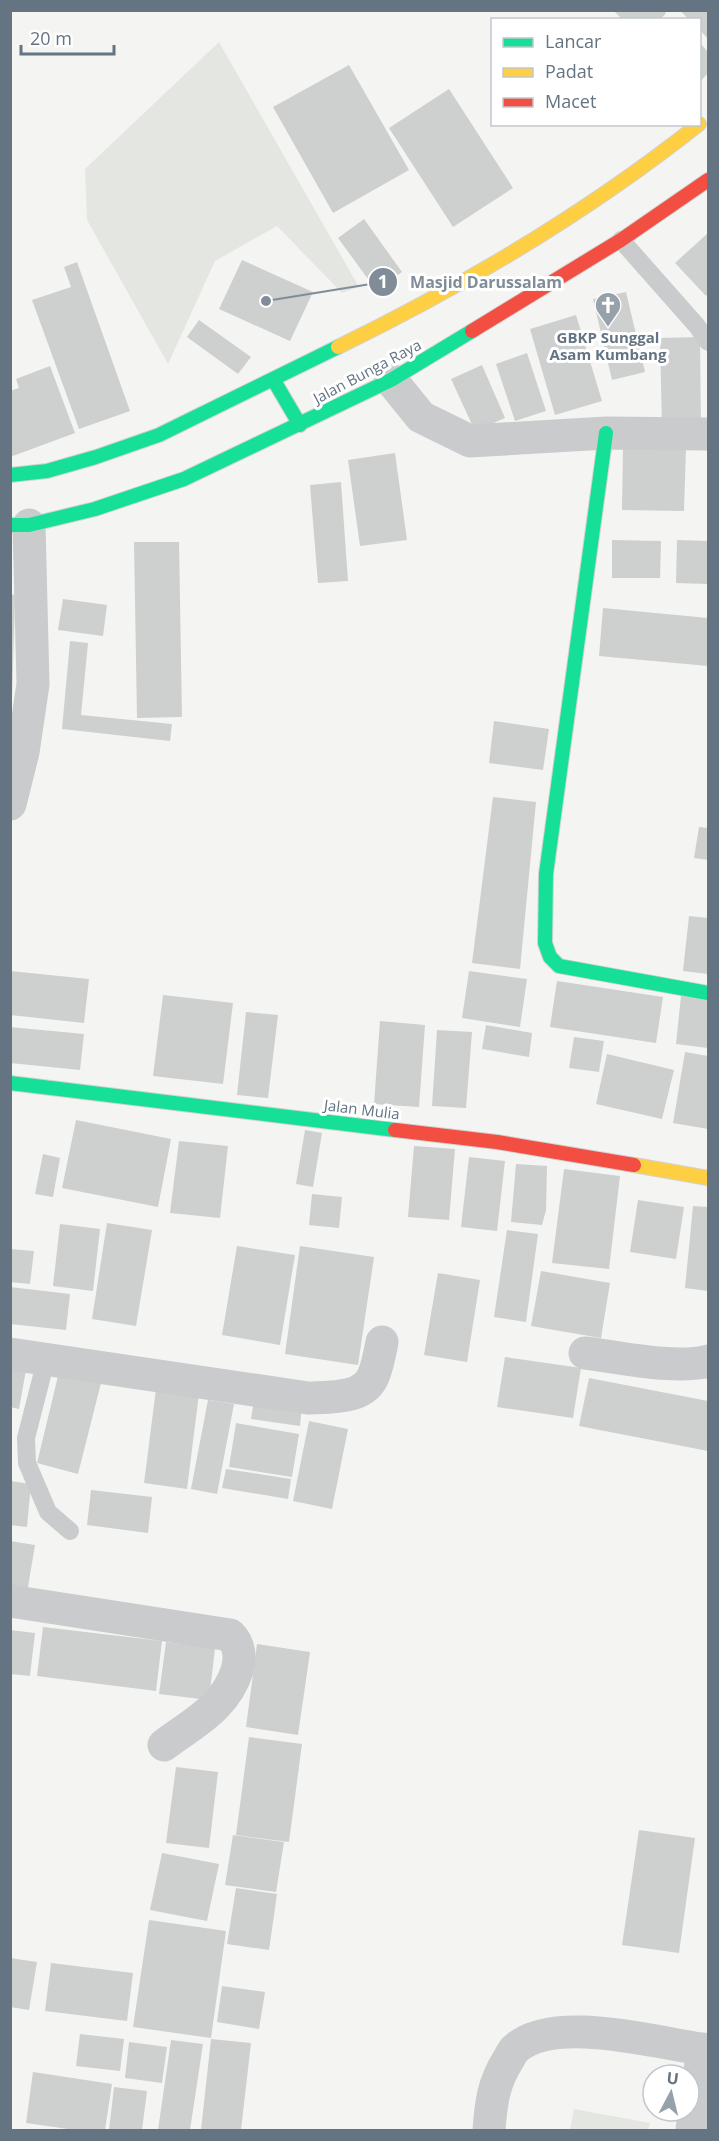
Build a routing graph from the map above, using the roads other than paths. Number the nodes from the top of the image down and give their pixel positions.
1 (696, 126) edge
2 (708, 180) edge
3 (621, 240) junction
4 (708, 342) edge
5 (273, 379) junction
6 (391, 380) junction
7 (300, 425) junction
8 (606, 434) junction
9 (708, 434) edge
10 (17, 478) edge
11 (22, 522) edge
12 (10, 804) edge
13 (708, 993) edge
14 (10, 1083) edge
15 (708, 1178) edge
16 (382, 1342) dead end
17 (585, 1353) dead end
18 (10, 1354) edge
19 (46, 1360) junction
20 (708, 1361) edge
21 (70, 1531) dead end
22 (10, 1601) edge
23 (164, 1745) dead end
24 (706, 2050) edge
25 (489, 2130) edge
26 (692, 2130) edge

1 - 5 main road
2 - 3 main road, Jalan Bunga Raya
3 - 4 lane
3 - 6 main road, Jalan Bunga Raya
5 - 7 main road
5 - 10 main road
6 - 7 main road, Jalan Bunga Raya
6 - 8 street
7 - 11 main road, Jalan Bunga Raya
8 - 9 street
8 - 13 main road
11 - 12 street
14 - 15 main road, Jalan Mulia
16 - 19 street
17 - 20 street
18 - 19 street
19 - 21 lane
22 - 23 street
24 - 25 street
24 - 26 street

